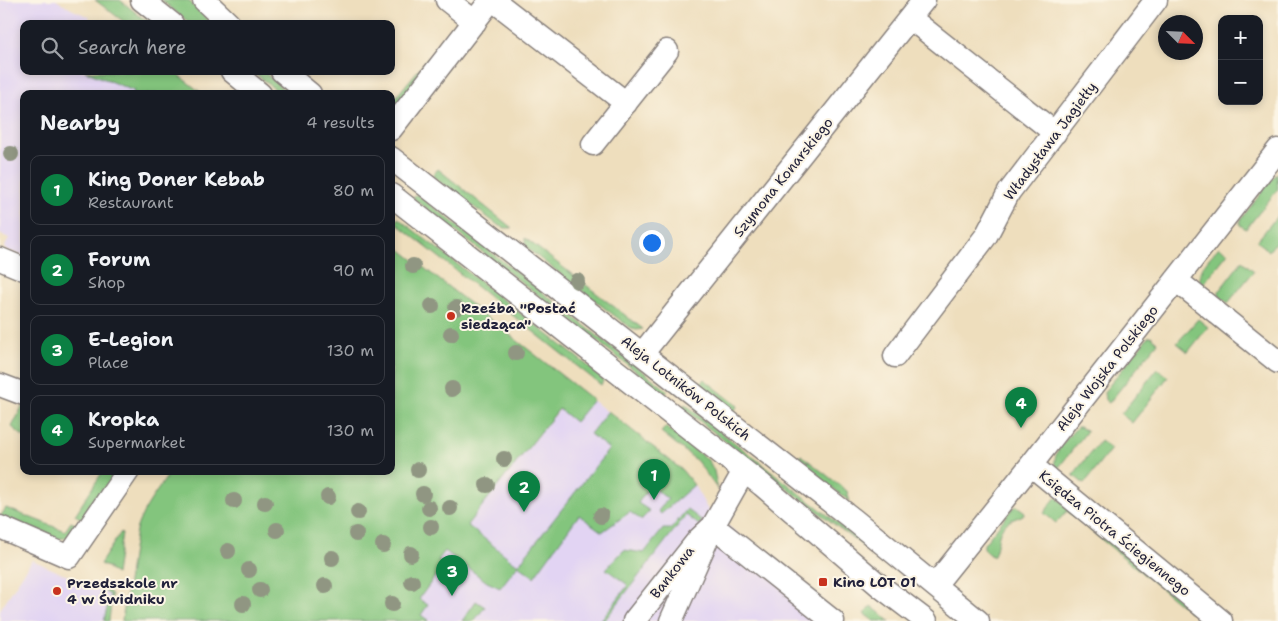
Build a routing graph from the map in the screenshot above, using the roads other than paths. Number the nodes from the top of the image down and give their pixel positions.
1 (142, 0) edge
2 (204, 0) edge
3 (447, 0) edge
4 (492, 0) edge
5 (924, 0) edge
6 (1156, 0) edge
7 (910, 18) junction
8 (167, 20) edge
9 (225, 20) edge
10 (474, 22) junction
11 (667, 51) dead end
12 (237, 75) edge
13 (287, 75) edge
14 (255, 90) edge
15 (305, 90) edge
16 (626, 103) junction
17 (395, 124) edge
18 (1056, 133) junction
19 (593, 144) dead end
20 (1278, 150) edge
21 (395, 161) edge
22 (395, 198) edge
23 (0, 259) edge
24 (20, 267) edge
25 (1176, 280) junction
26 (642, 354) junction
27 (895, 356) dead end
28 (1278, 362) edge
29 (0, 385) edge
30 (20, 392) edge
31 (1031, 465) junction
32 (744, 471) junction
33 (125, 475) edge
34 (0, 526) edge
35 (713, 526) junction
36 (934, 585) junction
37 (890, 593) junction
38 (634, 621) edge
39 (671, 621) edge
40 (833, 621) edge
41 (926, 621) edge
42 (978, 621) edge
43 (1221, 621) edge

1 - 8 street
2 - 9 street
3 - 10 street
4 - 10 street
4 - 16 street
5 - 7 street, Szymona Konarskiego
6 - 18 street, Władysława Jagiełły
7 - 18 street
7 - 26 street, Szymona Konarskiego
10 - 17 street
11 - 16 street
12 - 14 street
13 - 15 street
16 - 19 street
18 - 27 street, Władysława Jagiełły
20 - 25 street, Aleja Wojska Polskiego
21 - 26 street, Aleja Lotników Polskich
22 - 32 street
23 - 24 street
25 - 28 street
25 - 31 street, Aleja Wojska Polskiego
26 - 36 street, Aleja Lotników Polskich
29 - 30 street
31 - 36 street, Aleja Wojska Polskiego
31 - 43 street, Księdza Piotra Ściegiennego
32 - 35 street, Bankowa
32 - 37 street
33 - 34 street
35 - 38 street, Bankowa
35 - 39 street, Bankowa
35 - 40 street
36 - 37 street
36 - 42 street, Aleja Lotników Polskich
37 - 41 street

